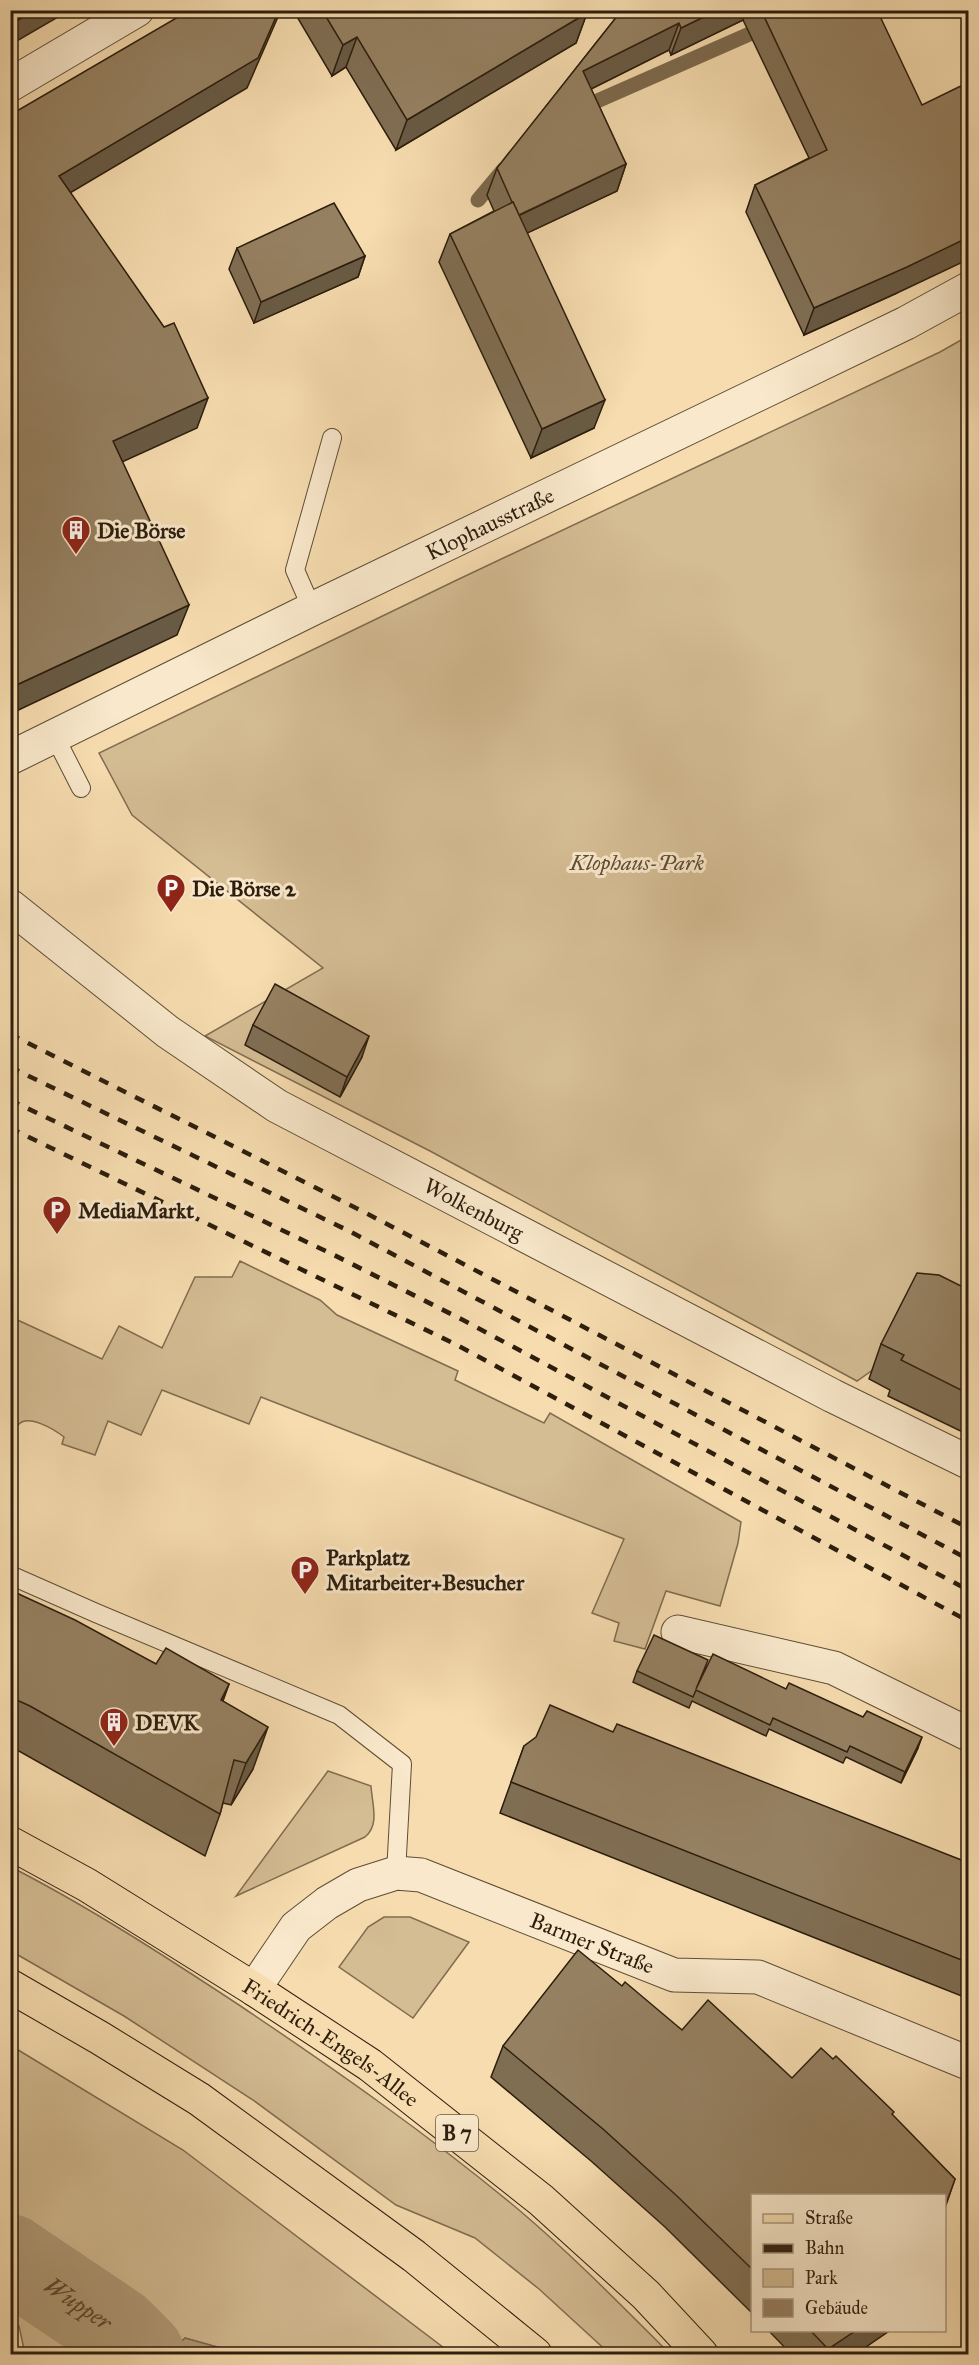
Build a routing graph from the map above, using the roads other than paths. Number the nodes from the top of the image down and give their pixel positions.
1 (137, 10) edge
2 (10, 86) edge
3 (969, 289) edge
4 (332, 438) dead end
5 (312, 609) junction
6 (54, 735) junction
7 (10, 758) edge
8 (81, 788) dead end
9 (10, 906) edge
10 (969, 1462) edge
11 (10, 1575) edge
12 (678, 1632) dead end
13 (969, 1734) edge
14 (10, 1843) edge
15 (396, 1874) junction
16 (10, 1986) edge
17 (254, 1989) junction
18 (969, 2063) edge
19 (535, 2355) edge
20 (701, 2355) edge

1 - 2 street
3 - 5 street, Klophausstraße
4 - 5 lane
5 - 6 street, Klophausstraße
6 - 7 street, Klophausstraße
6 - 8 lane
9 - 10 street, Wolkenburg
11 - 15 lane
12 - 13 street
14 - 17 main road, Friedrich-Engels-Allee / B 7
15 - 17 street, Barmer Straße
15 - 18 street, Barmer Straße
16 - 19 main road
17 - 20 main road, Friedrich-Engels-Allee / B 7

